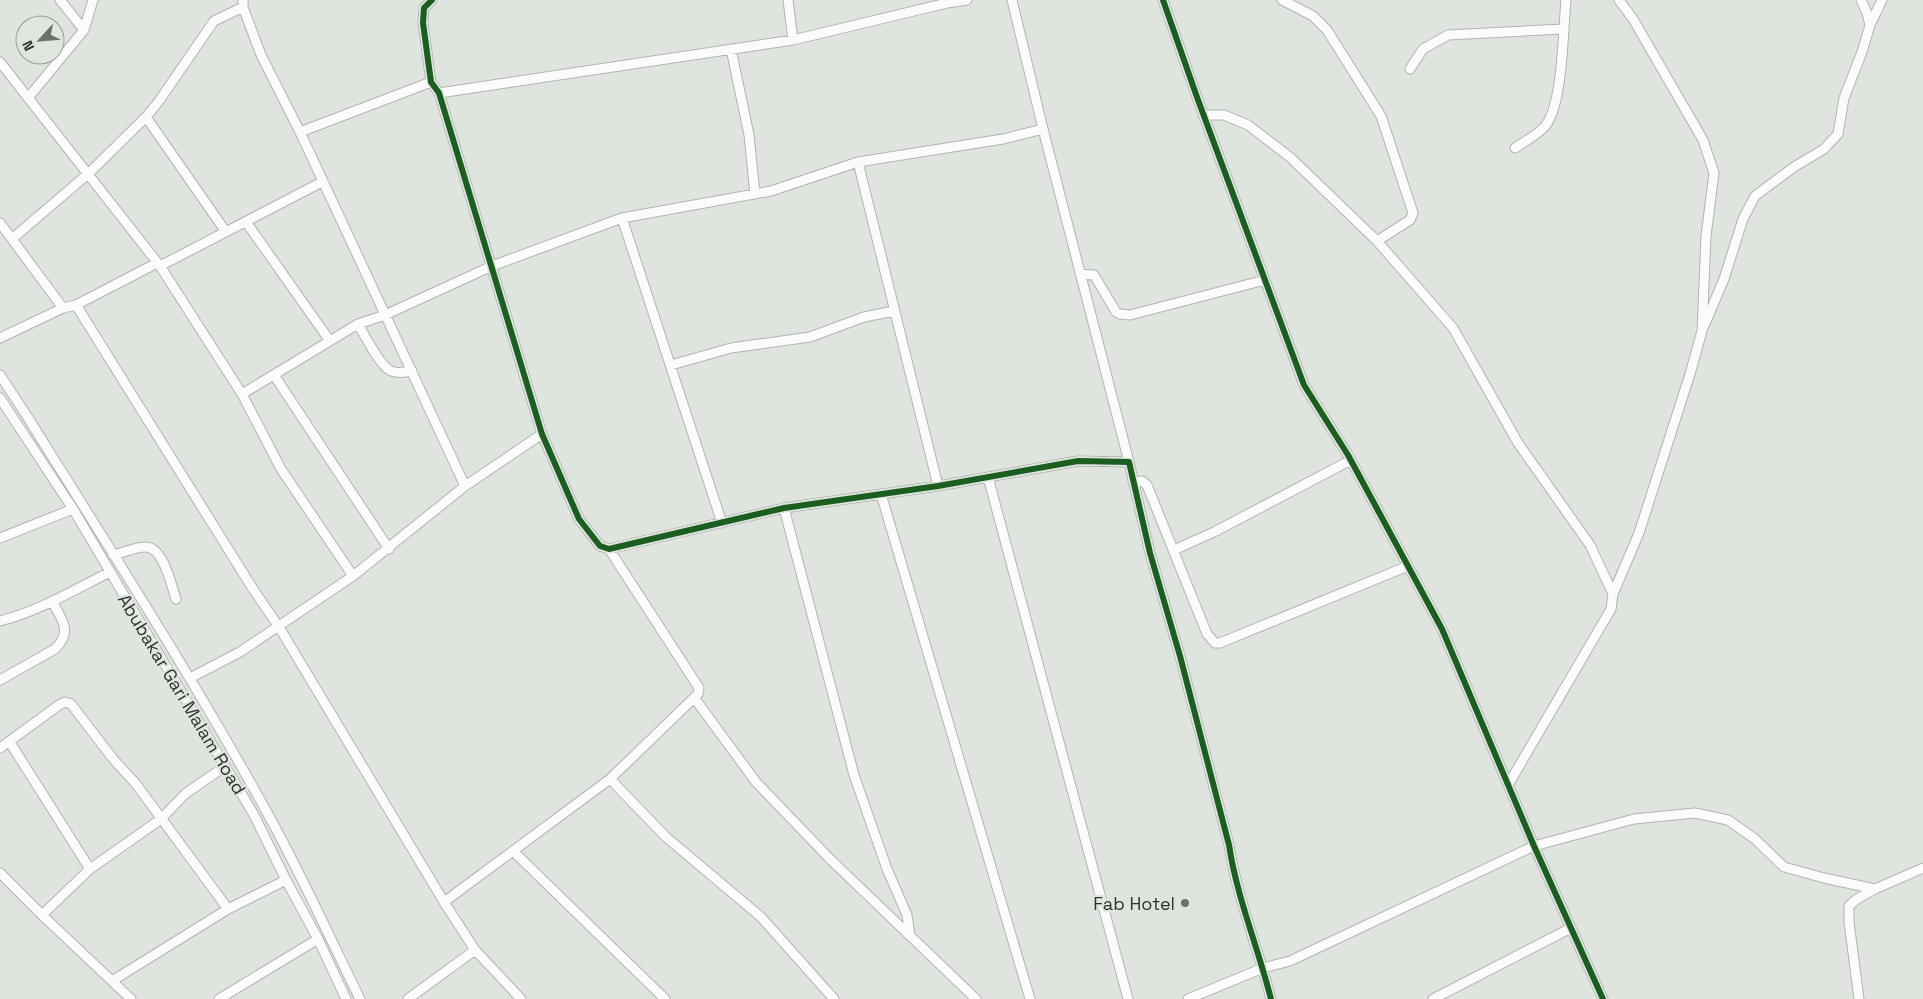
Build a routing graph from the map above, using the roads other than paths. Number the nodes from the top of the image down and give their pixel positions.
1 (60, 0) edge
2 (93, 0) edge
3 (432, 0) edge
4 (788, 0) edge
5 (967, 0) edge
6 (1012, 0) edge
7 (1162, 0) edge
8 (1282, 0) edge
9 (1566, 0) edge
10 (1619, 0) edge
11 (1861, 0) edge
12 (1882, 0) edge
13 (243, 4) edge
14 (1870, 26) junction
15 (1563, 29) junction
16 (84, 30) junction
17 (793, 40) junction
18 (731, 49) junction
19 (0, 62) edge
20 (1410, 68) dead end
21 (431, 82) junction
22 (439, 93) junction
23 (28, 98) junction
24 (1203, 115) junction
25 (146, 117) junction
26 (1043, 129) junction
27 (300, 132) junction
28 (1515, 148) dead end
29 (858, 162) junction
30 (89, 173) junction
31 (322, 182) junction
32 (755, 194) junction
33 (622, 218) junction
34 (246, 222) junction
35 (0, 223) edge
36 (226, 232) junction
37 (12, 239) junction
38 (1377, 241) junction
39 (158, 264) junction
40 (492, 266) junction
41 (1080, 274) junction
42 (1265, 280) junction
43 (76, 305) junction
44 (63, 308) junction
45 (894, 311) junction
46 (385, 315) junction
47 (358, 324) junction
48 (1702, 331) junction
49 (0, 338) edge
50 (330, 341) junction
51 (671, 365) junction
52 (412, 371) junction
53 (274, 375) junction
54 (0, 376) edge
55 (242, 394) junction
56 (0, 398) edge
57 (542, 434) junction
58 (1351, 460) junction
59 (1129, 462) junction
60 (988, 477) junction
61 (1133, 482) junction
62 (465, 486) junction
63 (938, 486) junction
64 (881, 494) junction
65 (784, 508) junction
66 (73, 510) junction
67 (722, 523) junction
68 (0, 538) edge
69 (389, 549) junction
70 (609, 549) junction
71 (1174, 550) junction
72 (114, 555) junction
73 (1408, 566) junction
74 (110, 572) junction
75 (353, 576) junction
76 (1614, 594) junction
77 (176, 598) dead end
78 (52, 601) junction
79 (0, 621) edge
80 (279, 627) junction
81 (190, 678) junction
82 (0, 680) edge
83 (695, 698) junction
84 (9, 741) junction
85 (0, 748) edge
86 (224, 766) junction
87 (610, 779) junction
88 (1508, 785) junction
89 (161, 819) junction
90 (1534, 846) junction
91 (513, 852) junction
92 (1923, 868) edge
93 (90, 869) junction
94 (0, 873) edge
95 (286, 880) junction
96 (1875, 889) junction
97 (444, 902) junction
98 (228, 909) junction
99 (42, 915) junction
100 (1571, 928) junction
101 (910, 936) junction
102 (318, 939) junction
103 (475, 950) junction
104 (1263, 968) junction
105 (112, 981) junction
106 (131, 999) edge
107 (219, 999) edge
108 (346, 999) edge
109 (360, 999) edge
110 (408, 999) edge
111 (522, 999) edge
112 (665, 999) edge
113 (834, 999) edge
114 (976, 999) edge
115 (1030, 999) edge
116 (1128, 999) edge
117 (1188, 999) edge
118 (1270, 999) edge
119 (1433, 999) edge
120 (1603, 999) edge
121 (1859, 999) edge

1 - 16 street
2 - 16 street
3 - 21 street
4 - 17 street
5 - 17 street
6 - 26 street
7 - 24 street
8 - 38 street
9 - 15 street
10 - 48 street
11 - 14 street
12 - 14 street
13 - 25 street
13 - 27 street
14 - 48 street
15 - 20 street
15 - 28 street
16 - 23 street
17 - 18 street
18 - 22 street
18 - 32 street
19 - 23 street
21 - 22 street
21 - 27 street
22 - 40 street
23 - 30 street
24 - 38 street
24 - 42 street
25 - 30 street
25 - 36 street
26 - 29 street
26 - 41 street
27 - 31 street
29 - 32 street
29 - 45 street
30 - 37 street
30 - 39 street
31 - 34 street
31 - 46 street
32 - 33 street
33 - 40 street
33 - 51 street
34 - 36 street
34 - 50 street
35 - 37 street
36 - 39 street
37 - 44 street
38 - 76 street
39 - 43 street
39 - 55 street
40 - 46 street
40 - 57 street
41 - 42 street
41 - 59 street
42 - 58 street
43 - 44 street
43 - 80 street
44 - 49 street
45 - 51 street
45 - 63 street
46 - 47 street
46 - 52 street
47 - 50 street
47 - 52 street
48 - 76 street
50 - 53 street
51 - 67 street
52 - 62 street
53 - 55 street
53 - 69 street
54 - 72 street
55 - 75 street
56 - 66 street, Abubakar Gari Malam Road
57 - 62 street
57 - 70 street
58 - 71 street
58 - 73 street
59 - 60 street
59 - 61 street
60 - 63 street
60 - 116 street
61 - 71 street
61 - 104 street
62 - 69 street
63 - 64 street
64 - 65 street
64 - 115 street
65 - 67 street
65 - 101 street
66 - 68 street
66 - 74 street, Abubakar Gari Malam Road
67 - 70 street
69 - 75 street
70 - 83 street
71 - 73 street
72 - 77 street
72 - 81 street
73 - 88 street
74 - 78 street
74 - 86 street, Abubakar Gari Malam Road
75 - 80 street
76 - 88 street
78 - 79 street
78 - 82 street
80 - 81 street
80 - 97 street
81 - 109 street
83 - 87 street
83 - 101 street
84 - 85 street
84 - 89 street
84 - 93 street
86 - 89 street
86 - 95 street, Abubakar Gari Malam Road
87 - 91 street
87 - 113 street
88 - 90 street
89 - 93 street
89 - 98 street
90 - 96 street
90 - 100 street
90 - 104 street
91 - 97 street
91 - 112 street
92 - 96 street
93 - 99 street
94 - 99 street
95 - 98 street
95 - 102 street, Abubakar Gari Malam Road
96 - 121 street
97 - 103 street
98 - 105 street
99 - 105 street
100 - 119 street
100 - 120 street
101 - 114 street
102 - 107 street
102 - 108 street, Abubakar Gari Malam Road
103 - 110 street
103 - 111 street
104 - 117 street
104 - 118 street
105 - 106 street

